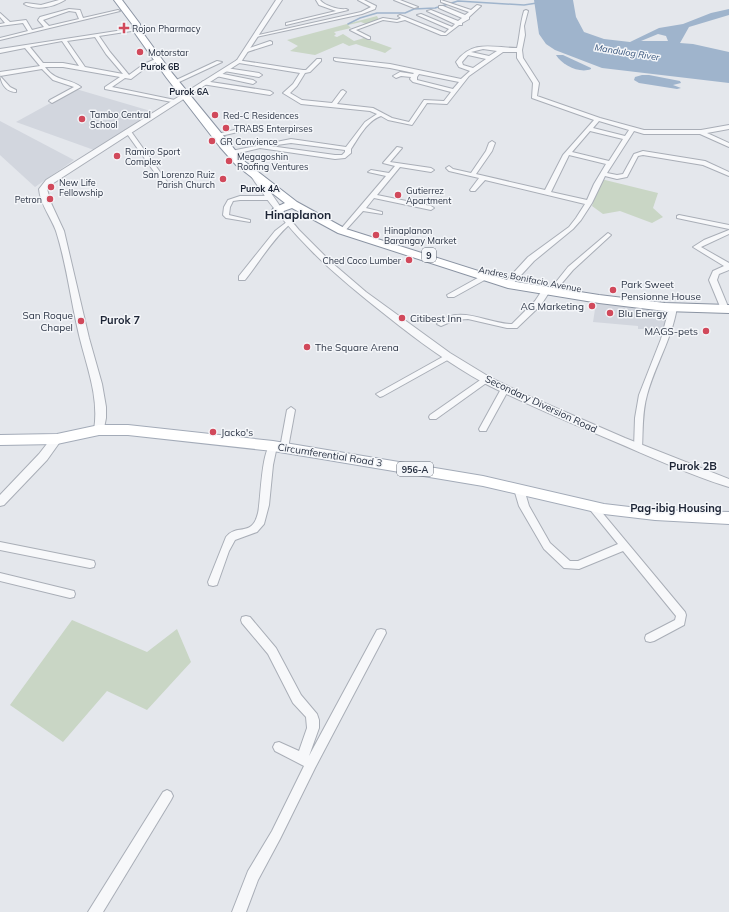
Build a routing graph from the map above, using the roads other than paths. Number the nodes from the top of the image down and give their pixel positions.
1 (32, 0) edge
2 (63, 0) edge
3 (111, 0) edge
4 (118, 0) edge
5 (279, 0) edge
6 (318, 0) edge
7 (360, 0) edge
8 (396, 0) edge
9 (446, 1) edge
10 (480, 6) dead end
11 (416, 7) dead end
12 (440, 7) dead end
13 (346, 10) dead end
14 (0, 11) edge
15 (118, 11) junction
16 (340, 11) junction
17 (430, 11) dead end
18 (526, 11) dead end
19 (472, 12) junction
20 (419, 15) dead end
21 (349, 16) junction
22 (400, 16) dead end
23 (406, 18) junction
24 (467, 18) junction
25 (82, 20) junction
26 (8, 23) junction
27 (460, 24) junction
28 (0, 25) edge
29 (48, 28) junction
30 (136, 29) junction
31 (453, 29) junction
32 (31, 32) junction
33 (258, 33) junction
34 (97, 36) junction
35 (368, 38) dead end
36 (0, 39) edge
37 (64, 40) junction
38 (270, 43) dead end
39 (26, 46) junction
40 (247, 50) junction
41 (502, 50) junction
42 (519, 50) junction
43 (0, 51) edge
44 (467, 53) junction
45 (490, 58) junction
46 (336, 59) dead end
47 (158, 60) junction
48 (319, 60) dead end
49 (239, 61) junction
50 (218, 62) dead end
51 (43, 66) junction
52 (83, 68) junction
53 (473, 70) junction
54 (303, 72) junction
55 (222, 73) junction
56 (416, 74) junction
57 (0, 75) edge
58 (259, 75) dead end
59 (396, 76) dead end
60 (127, 77) junction
61 (462, 81) junction
62 (175, 82) junction
63 (253, 82) dead end
64 (204, 84) junction
65 (14, 91) dead end
66 (454, 91) junction
67 (343, 92) dead end
68 (270, 93) dead end
69 (186, 96) junction
70 (52, 101) dead end
71 (175, 102) junction
72 (333, 106) junction
73 (382, 114) junction
74 (598, 119) junction
75 (244, 126) dead end
76 (729, 127) edge
77 (588, 129) junction
78 (632, 129) junction
79 (128, 131) junction
80 (701, 132) junction
81 (216, 135) junction
82 (626, 138) junction
83 (492, 143) dead end
84 (729, 145) edge
85 (262, 147) junction
86 (399, 148) dead end
87 (348, 149) junction
88 (231, 153) junction
89 (568, 153) junction
90 (610, 163) junction
91 (398, 166) junction
92 (449, 168) dead end
93 (431, 170) dead end
94 (370, 172) dead end
95 (603, 174) junction
96 (729, 174) edge
97 (254, 175) junction
98 (472, 175) junction
99 (388, 176) junction
100 (483, 178) junction
101 (167, 186) dead end
102 (472, 190) dead end
103 (547, 193) junction
104 (374, 196) junction
105 (269, 198) junction
106 (589, 203) junction
107 (292, 204) junction
108 (431, 208) dead end
109 (362, 209) junction
110 (278, 210) junction
111 (380, 213) dead end
112 (679, 217) dead end
113 (248, 221) dead end
114 (288, 223) junction
115 (729, 227) edge
116 (345, 228) junction
117 (729, 232) edge
118 (608, 235) dead end
119 (729, 266) edge
120 (486, 277) junction
121 (242, 278) dead end
122 (510, 281) junction
123 (552, 290) junction
124 (451, 295) dead end
125 (727, 306) edge
126 (673, 307) junction
127 (441, 324) dead end
128 (449, 357) junction
129 (486, 379) junction
130 (505, 389) junction
131 (380, 394) dead end
132 (291, 410) dead end
133 (433, 417) dead end
134 (483, 429) dead end
135 (99, 430) junction
136 (57, 439) junction
137 (0, 440) edge
138 (278, 447) junction
139 (638, 448) junction
140 (729, 483) edge
141 (519, 489) junction
142 (1, 500) edge
143 (592, 506) junction
144 (729, 518) edge
145 (0, 546) edge
146 (624, 546) junction
147 (90, 564) dead end
148 (0, 577) edge
149 (213, 582) dead end
150 (70, 594) dead end
151 (246, 620) dead end
152 (381, 633) dead end
153 (650, 638) dead end
154 (279, 747) dead end
155 (306, 761) junction
156 (167, 796) dead end
157 (95, 912) edge
158 (239, 912) edge

1 - 2 street
3 - 15 highway, Andres Bonifacio Avenue / 9
4 - 30 highway, Andres Bonifacio Avenue / 9
5 - 33 street
6 - 16 street
7 - 21 street
8 - 11 street
9 - 19 street
10 - 19 street
12 - 24 street
13 - 16 street
14 - 26 street
15 - 25 street
15 - 30 highway, Andres Bonifacio Avenue / 9
16 - 21 street
16 - 33 street
17 - 27 street
18 - 42 street
19 - 24 street
20 - 31 street
21 - 33 street
22 - 23 street
23 - 31 street
23 - 35 street
24 - 27 street
25 - 29 street
25 - 29 street
26 - 28 street
26 - 32 street
27 - 31 street
29 - 32 street
30 - 34 street
30 - 47 highway, Andres Bonifacio Avenue / 9
32 - 36 street
33 - 40 street
34 - 37 street
34 - 60 street
37 - 39 street
37 - 52 street
38 - 40 street
39 - 43 street
39 - 51 street
40 - 49 street
41 - 42 street
41 - 44 street
41 - 45 street
42 - 74 street
44 - 45 street
44 - 53 street
45 - 53 street
46 - 56 street
47 - 60 street
47 - 62 highway, Andres Bonifacio Avenue / 9
48 - 54 street
49 - 54 street
49 - 55 street
50 - 62 street
51 - 52 street
51 - 57 street
51 - 70 street
52 - 60 street
53 - 61 street
54 - 72 street
55 - 58 street
55 - 63 street
55 - 64 street
56 - 59 street
56 - 61 street
56 - 66 street
57 - 65 street
60 - 71 street
61 - 66 street
62 - 69 highway, Andres Bonifacio Avenue / 9
64 - 68 street
64 - 69 street
66 - 73 street
67 - 72 street
69 - 71 street
69 - 81 highway, Andres Bonifacio Avenue / 9
71 - 79 street
72 - 73 street
73 - 87 street
74 - 77 street
74 - 78 street
75 - 81 street
76 - 80 street
77 - 82 street
77 - 89 street
78 - 80 street
78 - 82 street
79 - 101 street
79 - 135 street
80 - 84 street
81 - 88 highway, Andres Bonifacio Avenue / 9
82 - 90 street
83 - 98 street
85 - 87 street
85 - 87 street
85 - 88 street
86 - 91 street
88 - 97 highway, Andres Bonifacio Avenue / 9
89 - 90 street
89 - 103 street
90 - 95 street
91 - 93 street
91 - 99 street
92 - 98 street
94 - 99 street
95 - 96 street
95 - 106 street
97 - 105 street, Secondary Diversion Road
97 - 107 highway, Andres Bonifacio Avenue / 9
97 - 116 highway, Andres Bonifacio Avenue / 9
98 - 100 street
99 - 104 street
100 - 102 street
100 - 103 street
103 - 106 street
104 - 108 street
104 - 109 street
105 - 110 street, Secondary Diversion Road
105 - 113 street
106 - 122 street
107 - 110 highway
107 - 116 highway, Andres Bonifacio Avenue / 9
109 - 111 street
109 - 116 street
110 - 114 street, Secondary Diversion Road
112 - 115 street
114 - 121 street
114 - 128 street, Secondary Diversion Road
116 - 120 highway, Andres Bonifacio Avenue / 9
116 - 122 highway, Andres Bonifacio Avenue / 9
117 - 119 street
118 - 123 street
119 - 125 street
120 - 122 highway, Andres Bonifacio Avenue / 9
120 - 124 street
122 - 123 highway, Andres Bonifacio Avenue / 9
123 - 125 highway, Andres Bonifacio Avenue / 9
123 - 126 highway, Andres Bonifacio Avenue / 9
123 - 127 street
125 - 126 highway, Andres Bonifacio Avenue / 9
126 - 139 street
128 - 129 street, Secondary Diversion Road
128 - 131 street
129 - 130 street, Secondary Diversion Road
129 - 133 street
130 - 134 street
130 - 139 street, Secondary Diversion Road
132 - 138 street
135 - 136 main road, Circumferential Road 3 / 956-A
135 - 138 main road, Circumferential Road 3 / 956-A
136 - 137 main road, Circumferential Road 3 / 956-A
136 - 142 street
138 - 141 main road, Circumferential Road 3 / 956-A
138 - 149 street
139 - 140 street, Secondary Diversion Road
141 - 143 main road, Circumferential Road 3 / 956-A
141 - 146 street
143 - 144 main road, Circumferential Road 3 / 956-A
143 - 146 street
145 - 147 street
146 - 153 street
148 - 150 street
151 - 155 street
152 - 155 street
154 - 155 street
155 - 158 street
156 - 157 street

